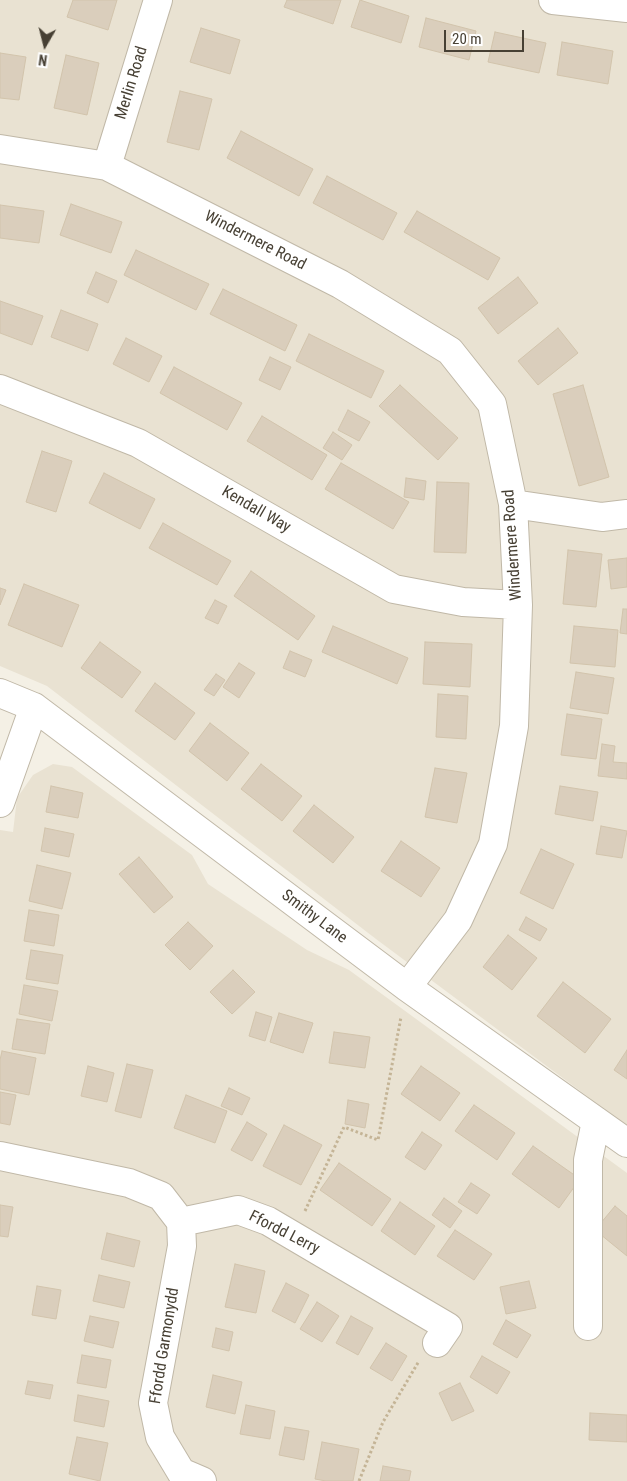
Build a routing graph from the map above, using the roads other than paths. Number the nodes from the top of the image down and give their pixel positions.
1 (158, 0) edge
2 (553, 0) edge
3 (627, 8) edge
4 (0, 149) edge
5 (107, 166) junction
6 (0, 389) edge
7 (513, 504) junction
8 (627, 514) edge
9 (518, 605) junction
10 (0, 693) edge
11 (34, 707) junction
12 (0, 803) edge
13 (407, 987) junction
14 (596, 1121) junction
15 (627, 1143) edge
16 (0, 1156) edge
17 (181, 1222) junction
18 (588, 1326) dead end
19 (448, 1327) road end
20 (202, 1481) edge

1 - 5 street, Merlin Road
2 - 3 street
4 - 5 street, Windermere Road
5 - 7 street, Windermere Road
6 - 9 street, Kendall Way
7 - 8 street
7 - 9 street, Windermere Road
9 - 13 street, Windermere Road
10 - 11 street, Smithy Lane
11 - 12 street
11 - 13 street, Smithy Lane
13 - 14 street, Smithy Lane
14 - 15 street, Smithy Lane
14 - 18 street
16 - 17 street
17 - 19 street, Ffordd Lerry
17 - 20 street, Ffordd Garmonydd

